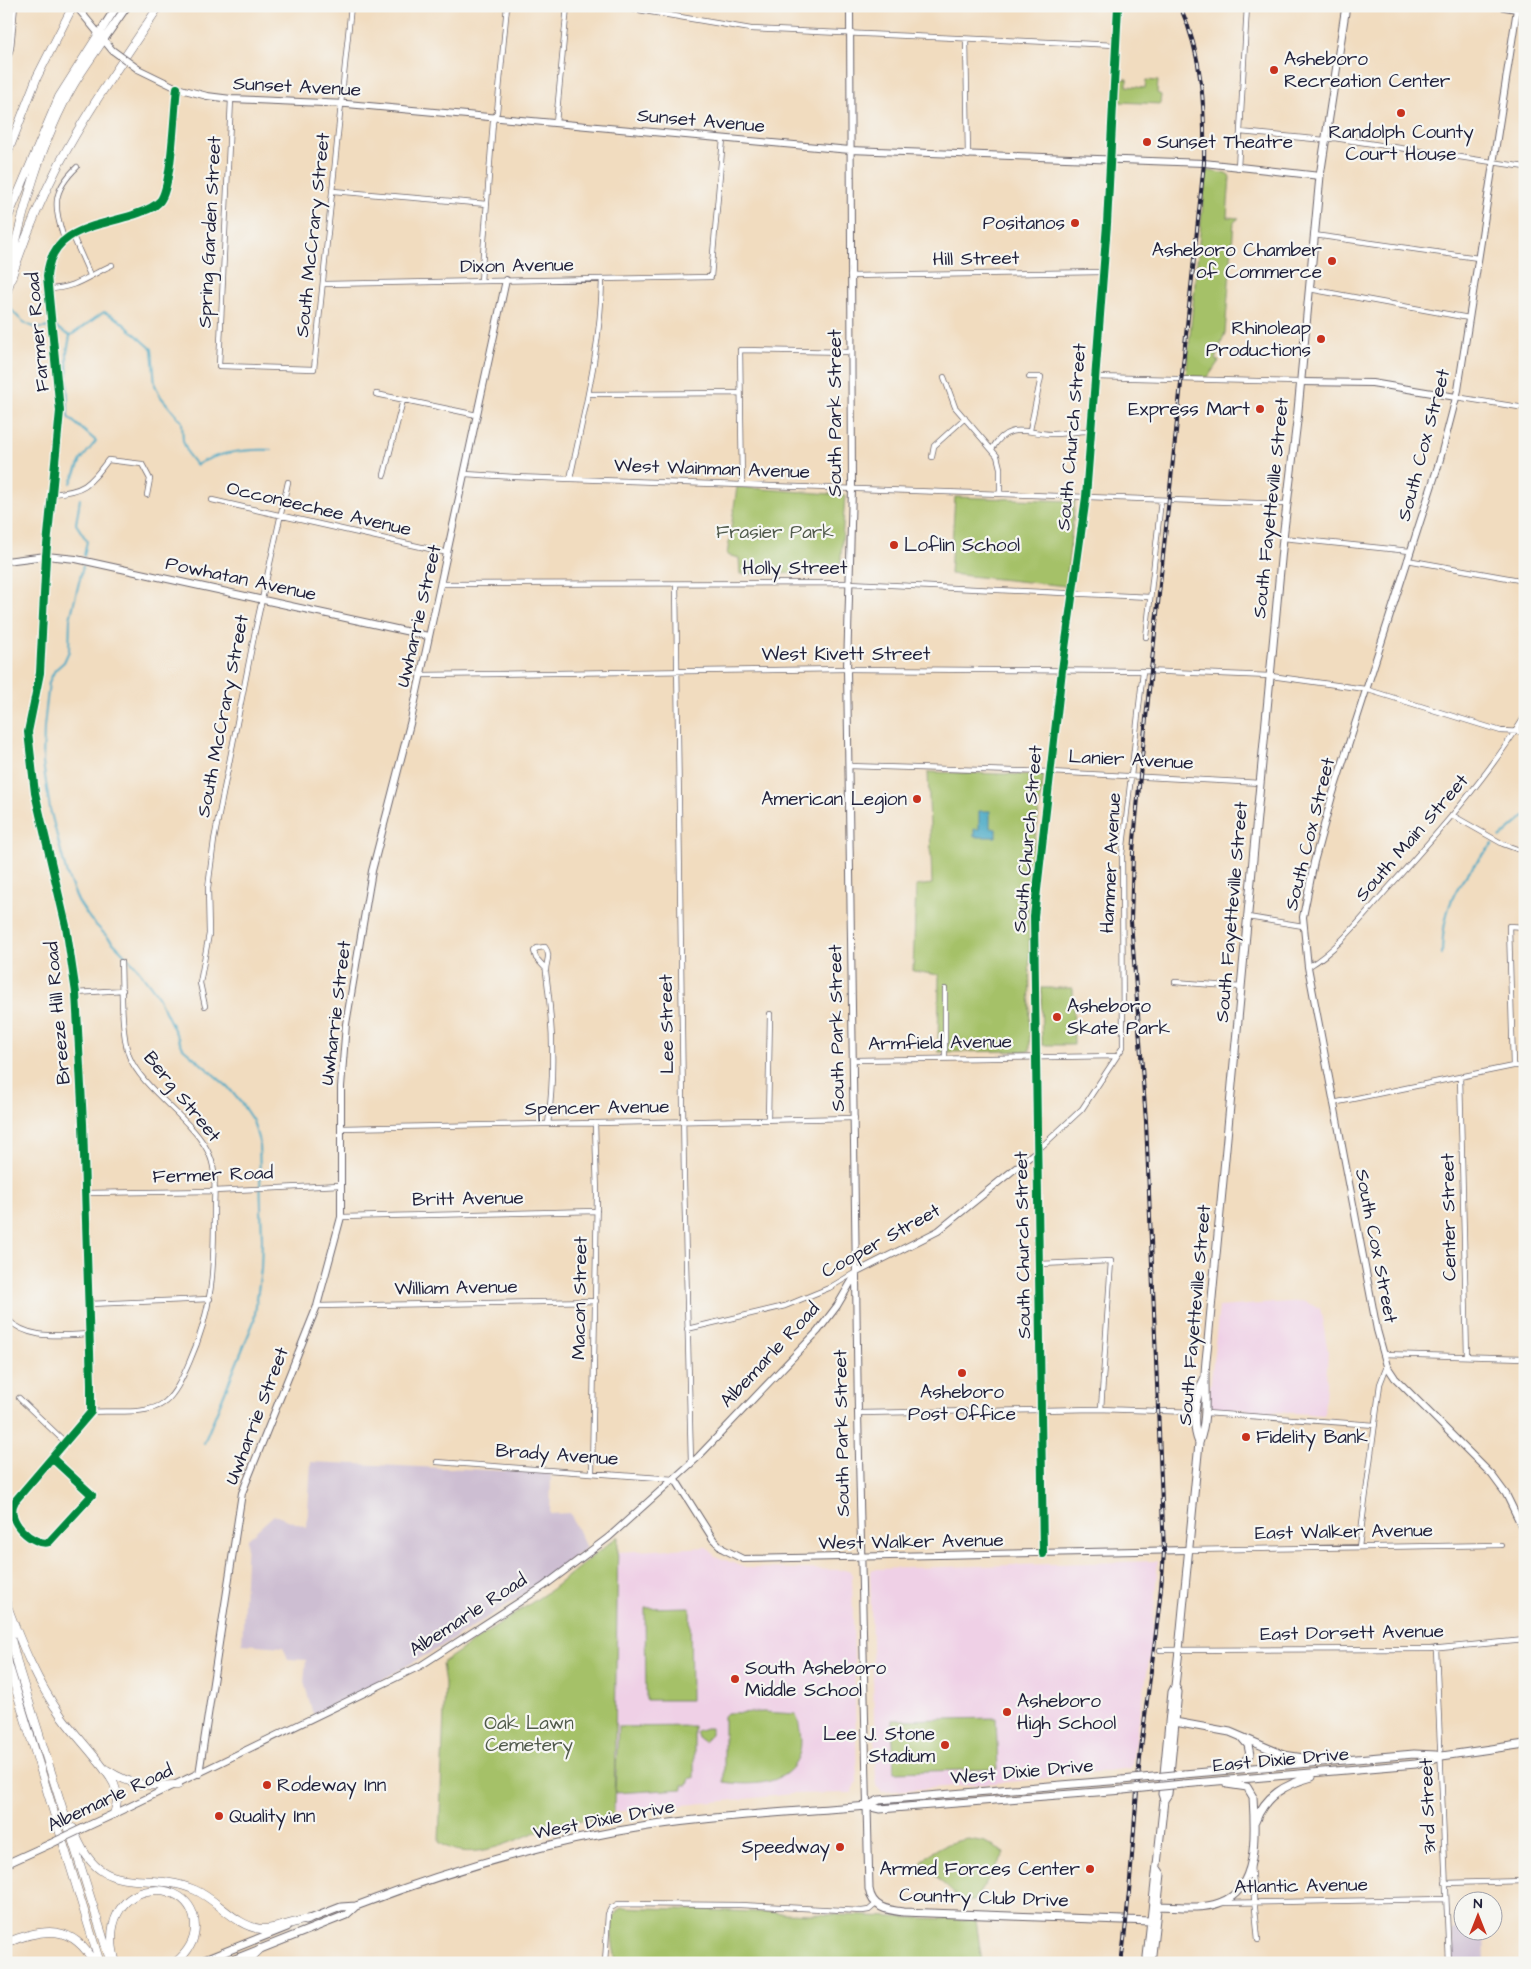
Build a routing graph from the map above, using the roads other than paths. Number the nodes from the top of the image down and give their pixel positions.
1 (15, 6) edge
2 (75, 6) edge
3 (117, 6) edge
4 (127, 6) edge
5 (159, 6) edge
6 (352, 6) edge
7 (507, 6) edge
8 (567, 6) edge
9 (614, 6) edge
10 (850, 6) edge
11 (1118, 6) edge
12 (1248, 6) edge
13 (1346, 6) edge
14 (1502, 6) edge
15 (1520, 8) edge
16 (849, 34) junction
17 (102, 37) junction
18 (966, 39) junction
19 (1116, 45) junction
20 (6, 63) edge
21 (176, 88) junction
22 (231, 99) junction
23 (342, 104) junction
24 (495, 117) junction
25 (556, 123) junction
26 (1240, 132) junction
27 (724, 139) junction
28 (1325, 140) junction
29 (850, 150) junction
30 (968, 156) junction
31 (6, 157) edge
32 (1110, 161) junction
33 (1493, 161) junction
34 (1525, 166) edge
35 (77, 167) dead end
36 (1238, 168) junction
37 (1320, 176) junction
38 (333, 191) junction
39 (487, 204) junction
40 (6, 222) edge
41 (72, 234) junction
42 (1314, 235) junction
43 (64, 239) junction
44 (1478, 258) junction
45 (112, 266) dead end
46 (1103, 272) junction
47 (90, 275) junction
48 (850, 276) junction
49 (506, 280) junction
50 (602, 280) junction
51 (6, 281) edge
52 (482, 281) junction
53 (324, 284) junction
54 (48, 289) junction
55 (1309, 289) junction
56 (6, 294) edge
57 (1469, 318) junction
58 (851, 352) junction
59 (314, 369) joint
60 (944, 377) dead end
61 (1029, 377) dead end
62 (1094, 377) junction
63 (1300, 382) junction
64 (740, 393) junction
65 (376, 394) dead end
66 (588, 394) junction
67 (1456, 397) junction
68 (402, 400) junction
69 (1525, 408) edge
70 (478, 415) junction
71 (965, 418) junction
72 (1030, 430) junction
73 (1090, 431) junction
74 (992, 449) junction
75 (932, 457) dead end
76 (465, 474) junction
77 (384, 476) dead end
78 (570, 478) junction
79 (288, 482) dead end
80 (742, 485) junction
81 (852, 489) junction
82 (52, 494) junction
83 (1000, 494) junction
84 (147, 495) dead end
85 (1086, 497) junction
86 (212, 500) dead end
87 (1161, 500) junction
88 (1287, 504) junction
89 (281, 514) junction
90 (1283, 538) junction
91 (1410, 551) junction
92 (448, 553) junction
93 (46, 556) junction
94 (1407, 560) junction
95 (6, 561) edge
96 (1525, 581) edge
97 (849, 582) junction
98 (440, 584) junction
99 (676, 584) junction
100 (1072, 593) junction
101 (1150, 596) junction
102 (262, 599) junction
103 (428, 636) junction
104 (1146, 637) dead end
105 (848, 669) junction
106 (677, 670) junction
107 (1062, 670) junction
108 (1143, 671) junction
109 (421, 675) junction
110 (1271, 676) junction
111 (1365, 689) junction
112 (1525, 716) edge
113 (1516, 731) junction
114 (1525, 732) edge
115 (849, 766) junction
116 (1050, 772) junction
117 (1131, 776) junction
118 (1261, 782) junction
119 (1452, 815) junction
120 (1525, 852) edge
121 (1248, 917) junction
122 (1303, 926) junction
123 (1525, 927) edge
124 (121, 962) dead end
125 (1308, 967) junction
126 (546, 969) junction
127 (1175, 982) dead end
128 (1241, 987) junction
129 (945, 989) dead end
130 (123, 990) junction
131 (76, 993) junction
132 (205, 1006) dead end
133 (770, 1014) dead end
134 (1117, 1056) junction
135 (1036, 1057) junction
136 (945, 1058) junction
137 (854, 1060) junction
138 (1513, 1066) junction
139 (1525, 1066) edge
140 (1460, 1077) junction
141 (1333, 1103) junction
142 (854, 1118) junction
143 (768, 1120) junction
144 (683, 1122) junction
145 (595, 1123) junction
146 (548, 1124) junction
147 (341, 1128) junction
148 (1038, 1150) junction
149 (340, 1185) junction
150 (214, 1191) junction
151 (86, 1193) junction
152 (597, 1211) junction
153 (341, 1217) junction
154 (1040, 1264) junction
155 (857, 1272) junction
156 (210, 1300) junction
157 (596, 1301) junction
158 (89, 1304) junction
159 (317, 1306) junction
160 (6, 1318) edge
161 (687, 1329) junction
162 (90, 1334) junction
163 (1383, 1354) junction
164 (1467, 1356) junction
165 (1525, 1358) edge
166 (1387, 1366) junction
167 (1205, 1377) junction
168 (1201, 1384) junction
169 (19, 1398) dead end
170 (1101, 1409) junction
171 (1042, 1410) junction
172 (91, 1412) junction
173 (1196, 1412) junction
174 (858, 1413) junction
175 (1206, 1413) junction
176 (1375, 1425) junction
177 (1200, 1440) junction
178 (65, 1442) junction
179 (52, 1458) junction
180 (438, 1462) dead end
181 (691, 1464) junction
182 (592, 1472) junction
183 (675, 1479) junction
184 (1525, 1533) edge
185 (1501, 1545) dead end
186 (1359, 1547) junction
187 (1188, 1550) junction
188 (1043, 1554) junction
189 (861, 1558) junction
190 (6, 1603) edge
191 (6, 1619) edge
192 (1525, 1640) edge
193 (1436, 1648) junction
194 (1160, 1650) dead end
195 (1179, 1650) junction
196 (6, 1657) edge
197 (1175, 1686) junction
198 (6, 1693) edge
199 (1175, 1722) junction
200 (1239, 1736) junction
201 (1525, 1744) edge
202 (6, 1745) edge
203 (1442, 1756) junction
204 (1326, 1763) junction
205 (103, 1768) junction
206 (1215, 1772) junction
207 (1332, 1772) junction
208 (199, 1774) junction
209 (1122, 1780) joint
210 (1208, 1782) junction
211 (178, 1785) junction
212 (1122, 1790) joint
213 (1164, 1800) junction
214 (61, 1803) junction
215 (867, 1806) junction
216 (114, 1814) junction
217 (1254, 1826) junction
218 (6, 1863) edge
219 (1251, 1866) junction
220 (1157, 1868) junction
221 (1525, 1881) edge
222 (1445, 1883) junction
223 (1446, 1899) junction
224 (876, 1904) junction
225 (1219, 1904) junction
226 (1255, 1904) junction
227 (356, 1906) junction
228 (1158, 1906) junction
229 (309, 1919) junction
230 (1152, 1921) junction
231 (1258, 1940) dead end
232 (6, 1941) edge
233 (260, 1950) junction
234 (94, 1963) edge
235 (100, 1963) edge
236 (111, 1963) edge
237 (116, 1963) edge
238 (175, 1963) edge
239 (197, 1963) edge
240 (224, 1963) edge
241 (246, 1963) edge
242 (605, 1963) edge
243 (1150, 1963) edge
244 (1449, 1963) edge

1 - 20 street
2 - 17 main road, Sunset Avenue
2 - 31 highway
3 - 17 main road
4 - 17 main road
5 - 56 highway
6 - 23 street, South McCrary Street
7 - 24 street
8 - 25 street
9 - 16 street
10 - 16 main road, South Park Street
11 - 19 main road, South Church Street
12 - 26 street
13 - 28 main road, South Fayetteville Street
14 - 15 main road
15 - 33 main road, South Cox Street
16 - 18 street
16 - 29 main road, South Park Street
17 - 21 main road, Sunset Avenue, bridge
17 - 40 highway
17 - 51 highway
18 - 19 street
18 - 30 street
19 - 32 main road, South Church Street
21 - 22 main road, Sunset Avenue
21 - 41 main road, Farmer Road
22 - 23 main road, Sunset Avenue
22 - 59 street, Spring Garden Street
23 - 24 main road, Sunset Avenue
23 - 38 street, South McCrary Street
24 - 25 main road, Sunset Avenue
24 - 39 street
25 - 27 main road, Sunset Avenue
26 - 28 street
26 - 36 street
27 - 29 main road, Sunset Avenue
27 - 50 street, Dixon Avenue
28 - 33 street
28 - 37 main road, South Fayetteville Street
29 - 30 main road, Sunset Avenue
29 - 48 main road, South Park Street
30 - 32 main road, Sunset Avenue
32 - 36 main road, Sunset Avenue
32 - 46 main road, South Church Street
33 - 34 street
33 - 44 main road, South Cox Street
35 - 43 street
36 - 37 main road, Sunset Avenue
37 - 42 main road, South Fayetteville Street
38 - 39 street
38 - 53 street, South McCrary Street
39 - 52 street
41 - 43 main road, Farmer Road
41 - 47 street
42 - 44 street
42 - 55 main road, South Fayetteville Street
43 - 54 main road, Farmer Road
44 - 57 main road, South Cox Street
45 - 47 street
46 - 48 street, Hill Street
46 - 62 main road, South Church Street
47 - 54 street
48 - 58 main road, South Park Street
49 - 50 street, Dixon Avenue
49 - 52 street, Dixon Avenue
49 - 70 main road, Uwharrie Street
50 - 66 street
52 - 53 street, Dixon Avenue
53 - 59 street, South McCrary Street
54 - 82 main road, Farmer Road
55 - 57 street
55 - 63 main road, South Fayetteville Street
57 - 67 main road, South Cox Street
58 - 64 street
58 - 81 main road, South Park Street
60 - 71 street
61 - 72 street
62 - 63 street
62 - 73 main road, South Church Street
63 - 67 main road
63 - 88 main road, South Fayetteville Street
64 - 66 street
64 - 80 street
65 - 68 street
66 - 78 street
67 - 69 street
67 - 91 main road, South Cox Street
68 - 70 street
68 - 77 street
70 - 76 main road, Uwharrie Street
71 - 74 street
71 - 75 street
72 - 73 street
72 - 74 street
73 - 85 main road, South Church Street
74 - 83 street
76 - 78 street, West Wainman Avenue
76 - 92 main road, Uwharrie Street
78 - 80 street, West Wainman Avenue
79 - 89 street, South McCrary Street
80 - 81 street, West Wainman Avenue
81 - 83 street, West Wainman Avenue
81 - 97 main road, South Park Street
82 - 84 street
82 - 93 main road, Farmer Road
83 - 85 street, West Wainman Avenue
85 - 87 street, West Wainman Avenue
85 - 100 main road, South Church Street
86 - 89 street, Occoneechee Avenue
87 - 88 street, West Wainman Avenue
87 - 101 street
88 - 90 main road, South Fayetteville Street
89 - 92 street, Occoneechee Avenue
89 - 102 street, South McCrary Street
90 - 91 street
90 - 110 main road, South Fayetteville Street
91 - 94 main road, South Cox Street
92 - 98 main road, Uwharrie Street
93 - 95 main road, Powhatan Avenue
93 - 102 main road, Powhatan Avenue
93 - 131 street, Breeze Hill Road
94 - 96 street
94 - 111 main road, South Cox Street
97 - 99 street, Holly Street
97 - 100 street, Holly Street
97 - 105 main road, South Park Street
98 - 99 street, Holly Street
98 - 103 main road, Uwharrie Street
99 - 106 street, Lee Street
100 - 101 street, Holly Street
100 - 107 main road, South Church Street
101 - 104 street
102 - 103 main road, Powhatan Avenue
102 - 132 street, South McCrary Street
103 - 109 main road, Uwharrie Street
105 - 106 street, West Kivett Street
105 - 107 street, West Kivett Street
105 - 115 main road, South Park Street
106 - 109 street, West Kivett Street
106 - 144 street, Lee Street
107 - 108 street, West Kivett Street
107 - 116 main road, South Church Street
108 - 110 street, West Kivett Street
108 - 117 street, Hammer Avenue
109 - 147 main road, Uwharrie Street
110 - 111 street, West Kivett Street
110 - 118 main road, South Fayetteville Street
111 - 113 street, West Kivett Street
111 - 122 main road, South Cox Street
112 - 113 street, South Main Street
113 - 114 street, West Kivett Street
113 - 119 street, South Main Street
115 - 116 street, Lanier Avenue
115 - 137 main road, South Park Street
116 - 117 street, Lanier Avenue
116 - 135 main road, South Church Street
117 - 118 street, Lanier Avenue
117 - 134 street, Hammer Avenue
118 - 121 main road, South Fayetteville Street
119 - 120 street
119 - 125 street, South Main Street
121 - 122 street
121 - 128 main road, South Fayetteville Street
122 - 125 main road, South Cox Street
123 - 138 street
124 - 130 street, Berg Street
125 - 141 main road, South Cox Street
126 - 126 street
126 - 146 street
127 - 128 street
128 - 167 main road, South Fayetteville Street
129 - 136 street
130 - 131 street
130 - 150 street, Berg Street
131 - 151 street, Breeze Hill Road
133 - 143 street
134 - 135 street, Armfield Avenue
134 - 148 street, Cooper Street
135 - 136 street, Armfield Avenue
135 - 148 main road, South Church Street
136 - 137 street, Armfield Avenue
137 - 142 main road, South Park Street
138 - 139 street
138 - 140 street
140 - 141 street
140 - 164 street, Center Street
141 - 163 main road, South Cox Street
142 - 143 street, Spencer Avenue
142 - 155 main road, South Park Street
143 - 144 street, Spencer Avenue
144 - 145 street, Spencer Avenue
144 - 161 street, Lee Street
145 - 146 street, Spencer Avenue
145 - 152 street, Macon Street
146 - 147 street, Spencer Avenue
147 - 149 main road, Uwharrie Street
148 - 154 main road, South Church Street
148 - 155 main road, Cooper Street
149 - 150 street, Fermer Road
149 - 153 main road, Uwharrie Street
150 - 151 street, Fermer Road
150 - 156 street, Berg Street
151 - 158 street, Breeze Hill Road
152 - 153 street, Britt Avenue
152 - 157 street, Macon Street
153 - 159 main road, Uwharrie Street
154 - 170 street
154 - 171 main road, South Church Street
155 - 161 street, Cooper Street
155 - 174 main road, South Park Street
155 - 181 main road, Albemarle Road
156 - 158 street
156 - 172 street, Berg Street
157 - 159 street, William Avenue
157 - 182 street, Macon Street
158 - 162 street, Breeze Hill Road
159 - 208 main road, Uwharrie Street
160 - 162 street
161 - 181 street, Lee Street
162 - 172 street, Breeze Hill Road
163 - 164 street
163 - 166 main road, South Cox Street
164 - 165 street
166 - 176 street
166 - 184 main road, South Cox Street
167 - 168 main road
167 - 175 main road, South Fayetteville Street
168 - 173 main road
168 - 175 main road
169 - 178 street
170 - 171 street
170 - 173 street
171 - 174 street
171 - 188 main road, South Church Street
172 - 178 street
173 - 177 main road
174 - 189 main road, South Park Street
175 - 176 street
175 - 177 main road, South Fayetteville Street
176 - 186 street
177 - 187 main road, South Fayetteville Street
178 - 179 street
179 - 179 street
180 - 182 street, Brady Avenue
181 - 183 main road, Albemarle Road
182 - 183 street, Brady Avenue
183 - 189 main road, West Walker Avenue
183 - 208 main road, Albemarle Road
185 - 186 street, East Walker Avenue
186 - 187 street, East Walker Avenue
187 - 188 main road, West Walker Avenue
187 - 195 main road, South Fayetteville Street
188 - 189 main road, West Walker Avenue
189 - 215 main road, South Park Street
190 - 205 highway
191 - 214 highway
192 - 193 street, East Dorsett Avenue
193 - 195 street, East Dorsett Avenue
193 - 203 street, 3rd Street
194 - 195 street, East Dorsett Avenue
195 - 197 main road, South Fayetteville Street
196 - 235 highway
197 - 199 main road, South Fayetteville Street
197 - 213 main road, South Fayetteville Street
198 - 202 highway
199 - 200 main road
199 - 213 main road, South Fayetteville Street
200 - 204 main road
200 - 206 main road
201 - 203 main road, East Dixie Drive
203 - 204 main road, East Dixie Drive
203 - 207 main road, East Dixie Drive
203 - 222 street, 3rd Street
204 - 206 main road, East Dixie Drive
205 - 211 highway
205 - 216 highway
206 - 209 main road, East Dixie Drive, bridge
207 - 210 main road, East Dixie Drive
207 - 217 main road
208 - 211 main road, Albemarle Road
209 - 215 main road, West Dixie Drive
210 - 212 main road, East Dixie Drive, bridge
210 - 217 main road
211 - 216 main road, Albemarle Road
212 - 215 main road, West Dixie Drive
213 - 220 main road, South Fayetteville Street
214 - 229 highway
214 - 236 highway
215 - 224 main road, South Park Street
215 - 227 main road, West Dixie Drive
216 - 218 main road, Albemarle Road, bridge
217 - 219 main road
219 - 225 main road
219 - 226 street
220 - 228 main road, South Fayetteville Street
220 - 230 main road, South Fayetteville Street
221 - 222 street
222 - 223 street, 3rd Street
223 - 226 street, Atlantic Avenue
223 - 244 street, 3rd Street
224 - 230 main road, Country Club Drive
224 - 242 street, Country Club Drive
225 - 226 street, Atlantic Avenue
225 - 228 main road, Atlantic Avenue
226 - 231 street
227 - 229 main road, West Dixie Drive
227 - 233 main road, West Dixie Drive
228 - 243 main road, South Fayetteville Street
229 - 239 main road, West Dixie Drive
230 - 243 main road, South Fayetteville Street
232 - 234 highway
233 - 240 main road, West Dixie Drive
233 - 241 highway
237 - 238 highway

